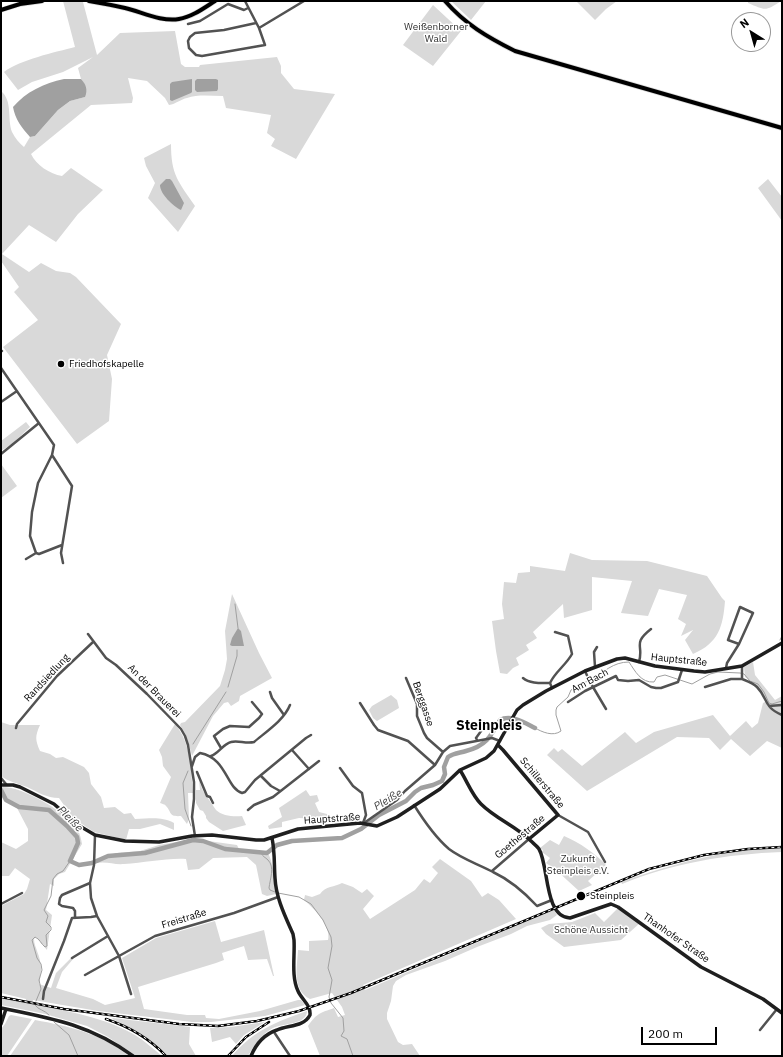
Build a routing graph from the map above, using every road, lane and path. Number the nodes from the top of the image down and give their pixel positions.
1 (42, 1) edge
2 (89, 1) edge
3 (215, 1) edge
4 (244, 1) edge
5 (304, 1) edge
6 (445, 1) edge
7 (28, 2) edge
8 (248, 8) junction
9 (1, 10) edge
10 (256, 23) junction
11 (188, 24) dead end
12 (259, 28) junction
13 (782, 128) edge
14 (1, 368) edge
15 (17, 391) junction
16 (1, 402) edge
17 (39, 423) junction
18 (1, 454) edge
19 (52, 454) junction
20 (62, 545) junction
21 (36, 553) junction
22 (26, 559) dead end
23 (63, 563) dead end
24 (651, 629) dead end
25 (554, 632) dead end
26 (88, 634) dead end
27 (93, 642) junction
28 (782, 643) edge
29 (739, 644) junction
30 (597, 647) dead end
31 (638, 662) junction
32 (595, 668) junction
33 (726, 668) junction
34 (742, 668) junction
35 (682, 670) junction
36 (585, 671) junction
37 (406, 678) dead end
38 (523, 678) dead end
39 (742, 679) junction
40 (550, 683) junction
41 (593, 687) junction
42 (705, 687) dead end
43 (552, 688) junction
44 (270, 692) dead end
45 (252, 702) dead end
46 (568, 702) dead end
47 (360, 703) dead end
48 (290, 705) dead end
49 (782, 705) edge
50 (768, 706) junction
51 (606, 709) dead end
52 (284, 715) junction
53 (782, 715) edge
54 (484, 722) dead end
55 (16, 728) dead end
56 (312, 736) dead end
57 (477, 740) junction
58 (499, 745) junction
59 (221, 748) junction
60 (292, 750) junction
61 (443, 752) junction
62 (211, 756) junction
63 (319, 761) dead end
64 (435, 765) junction
65 (192, 768) junction
66 (340, 768) dead end
67 (309, 769) junction
68 (460, 770) junction
69 (193, 774) junction
70 (261, 776) junction
71 (1, 778) edge
72 (3, 785) edge
73 (280, 791) junction
74 (213, 803) dead end
75 (414, 805) junction
76 (248, 810) dead end
77 (558, 815) junction
78 (364, 824) junction
79 (95, 835) junction
80 (195, 836) junction
81 (272, 838) junction
82 (529, 840) junction
83 (606, 862) dead end
84 (492, 871) junction
85 (90, 883) junction
86 (22, 893) dead end
87 (277, 894) junction
88 (552, 900) junction
89 (1, 904) edge
90 (97, 916) junction
91 (75, 918) junction
92 (108, 936) junction
93 (119, 956) junction
94 (72, 958) dead end
95 (85, 976) dead end
96 (131, 994) dead end
97 (43, 999) dead end
98 (1, 1008) edge
99 (6, 1009) junction
100 (776, 1009) junction
101 (782, 1013) edge
102 (1, 1014) edge
103 (3, 1019) junction
104 (1, 1024) edge
105 (760, 1030) dead end
106 (274, 1031) junction
107 (133, 1056) edge
108 (251, 1056) edge
109 (290, 1056) edge

1 - 7 main road
2 - 3 main road
4 - 8 street
5 - 12 street
6 - 13 main road
7 - 9 main road
8 - 10 street
8 - 11 street
10 - 12 street
10 - 12 street
14 - 15 street
15 - 16 street
15 - 17 street
17 - 18 street
17 - 19 street
19 - 20 street
19 - 21 street
20 - 21 street
20 - 23 street
21 - 22 street
24 - 31 street
25 - 40 street
26 - 27 street, An der Brauerei
27 - 55 street, Randsiedlung
27 - 65 street, An der Brauerei
28 - 34 main road, Hauptstraße
29 - 29 street
29 - 33 street
30 - 32 street
31 - 32 main road, Hauptstraße
31 - 35 main road, Hauptstraße
32 - 36 main road, Hauptstraße
33 - 34 main road, Hauptstraße
33 - 35 main road, Hauptstraße
34 - 39 street
35 - 41 street, Am Bach
36 - 41 street
36 - 43 main road, Hauptstraße
37 - 61 street, Berggasse
38 - 40 street
39 - 42 street
39 - 50 street
40 - 43 street
41 - 46 street, Am Bach
41 - 51 street
43 - 58 main road, Hauptstraße
44 - 52 street
45 - 59 street
47 - 64 street
48 - 52 street
49 - 50 street
50 - 53 street
52 - 59 street
54 - 57 street
56 - 60 street
57 - 58 street
57 - 61 street
58 - 68 main road, Hauptstraße
58 - 77 main road, Schillerstraße
59 - 62 street
60 - 67 street
60 - 70 street
61 - 64 street
62 - 65 street
62 - 70 street
63 - 67 street
64 - 78 street
65 - 69 street, An der Brauerei
66 - 78 street
67 - 73 street
68 - 75 main road, Hauptstraße
68 - 82 main road
69 - 74 street
69 - 80 street, An der Brauerei
70 - 73 street
71 - 72 street
72 - 79 main road, Hauptstraße
73 - 76 street
75 - 78 main road, Hauptstraße
75 - 84 street
77 - 82 main road, Goethestraße
77 - 83 street, Schillerstraße
78 - 81 main road, Hauptstraße
79 - 80 main road, Hauptstraße
79 - 85 street
80 - 81 main road, Hauptstraße
81 - 87 main road
82 - 84 street, Goethestraße
82 - 88 main road
84 - 88 street
85 - 90 street
85 - 91 street
86 - 89 street
87 - 93 street, Freistraße
87 - 106 main road
88 - 100 main road, Thanhofer Straße
90 - 91 street
90 - 92 street
91 - 97 street
92 - 93 street
92 - 94 street
93 - 95 street, Freistraße
93 - 96 street
98 - 99 main road
99 - 103 main road
99 - 107 main road
100 - 101 main road, Thanhofer Straße
100 - 105 street
102 - 103 main road
103 - 104 main road
106 - 108 main road
106 - 109 street

